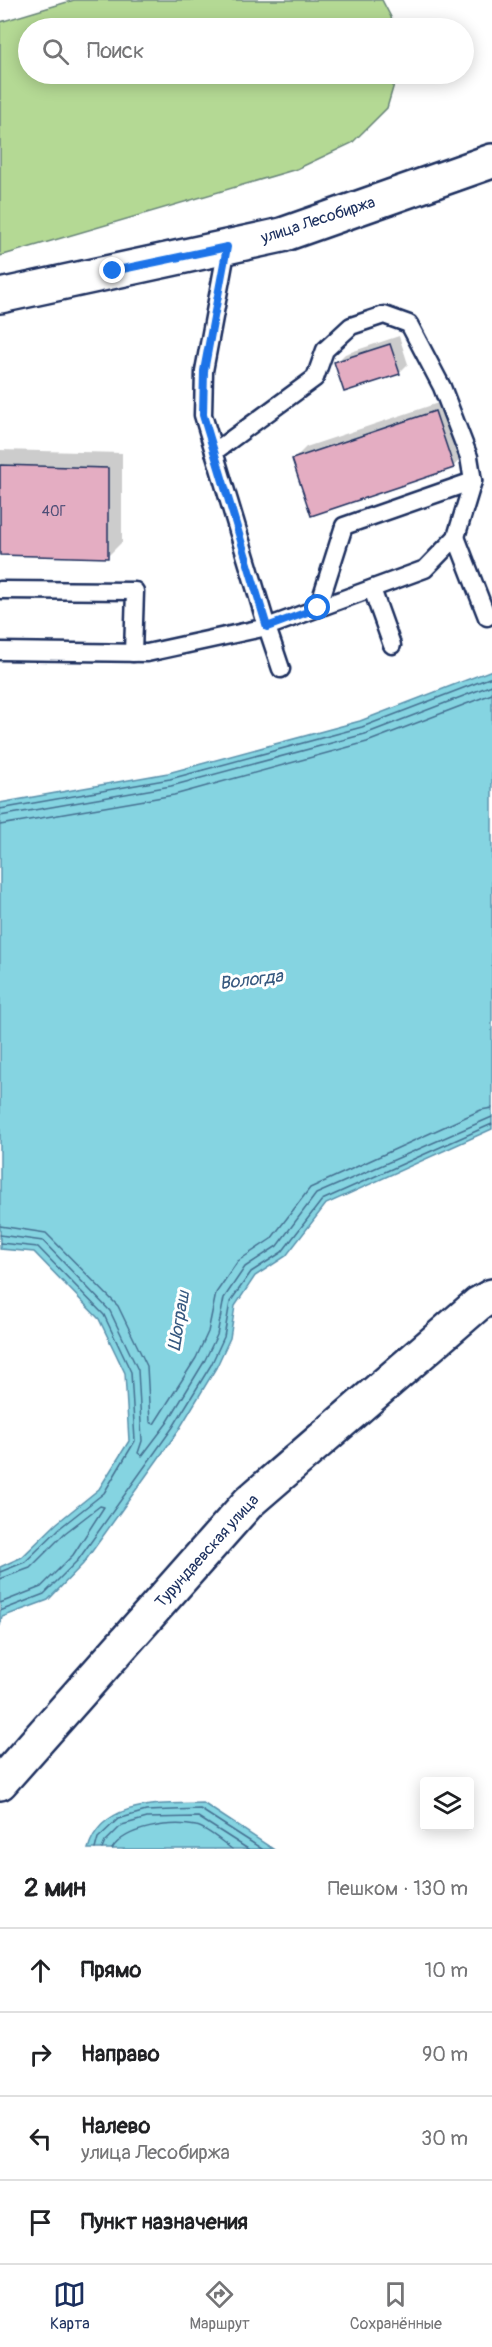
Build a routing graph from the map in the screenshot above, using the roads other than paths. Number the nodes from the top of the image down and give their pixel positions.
1 (492, 160) edge
2 (227, 247) junction
3 (0, 296) edge
4 (214, 452) junction
5 (473, 482) junction
6 (456, 537) junction
7 (372, 588) junction
8 (0, 590) edge
9 (318, 608) junction
10 (488, 617) dead end
11 (267, 627) junction
12 (392, 645) dead end
13 (0, 651) edge
14 (133, 653) junction
15 (281, 669) dead end
16 (492, 1296) edge
17 (0, 1783) edge

1 - 2 street, улица Лесобиржа
2 - 3 street, улица Лесобиржа
2 - 4 lane
4 - 5 lane
4 - 11 lane
5 - 6 lane
5 - 9 lane
6 - 7 lane
6 - 10 lane
7 - 9 lane
7 - 12 lane
8 - 14 lane
9 - 11 lane
11 - 14 lane
11 - 15 lane
13 - 14 lane
16 - 17 street, Турундаевская улица

